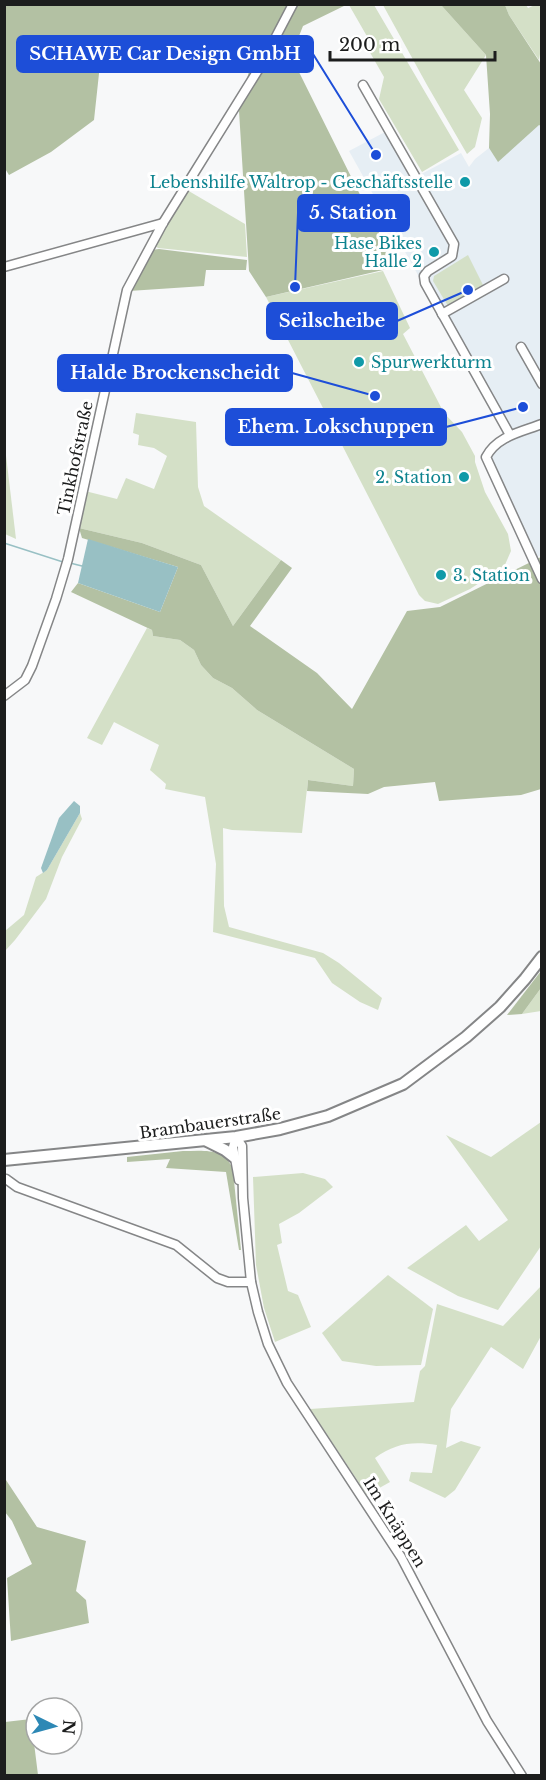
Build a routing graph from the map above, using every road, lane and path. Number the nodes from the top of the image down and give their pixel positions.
1 (293, 4) edge
2 (363, 85) dead end
3 (163, 223) junction
4 (4, 267) edge
5 (504, 279) dead end
6 (442, 314) junction
7 (521, 347) dead end
8 (542, 384) edge
9 (542, 424) edge
10 (510, 435) junction
11 (542, 579) edge
12 (4, 696) edge
13 (542, 957) edge
14 (236, 1137) junction
15 (207, 1141) junction
16 (234, 1157) junction
17 (4, 1160) edge
18 (6, 1179) dead end
19 (243, 1198) junction
20 (251, 1282) junction
21 (522, 1776) edge

1 - 3 street, Tinkhofstraße
2 - 6 street
3 - 4 street
3 - 12 street, Tinkhofstraße
5 - 6 street
6 - 10 street
7 - 8 street
9 - 10 street
10 - 11 street
13 - 14 main road, Brambauerstraße
14 - 15 main road, Brambauerstraße
14 - 16 street
14 - 19 street, Im Knäppen
15 - 16 main road
15 - 17 main road, Brambauerstraße
16 - 19 street
18 - 20 street
19 - 20 street, Im Knäppen
20 - 21 street, Im Knäppen

